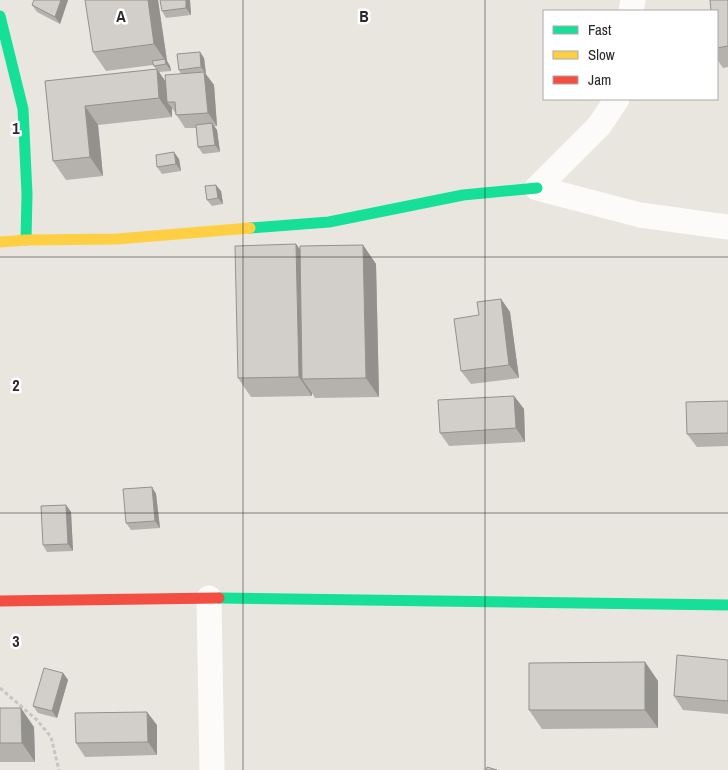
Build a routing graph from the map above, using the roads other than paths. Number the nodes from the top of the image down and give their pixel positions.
1 (0, 16) edge
2 (617, 100) edge
3 (538, 188) junction
4 (728, 227) edge
5 (26, 240) junction
6 (0, 242) edge
7 (210, 598) junction
8 (0, 600) edge
9 (728, 605) edge
10 (212, 770) edge

1 - 5 street
2 - 3 street
3 - 4 street
3 - 5 street
5 - 6 street
7 - 8 street
7 - 9 street
7 - 10 street

